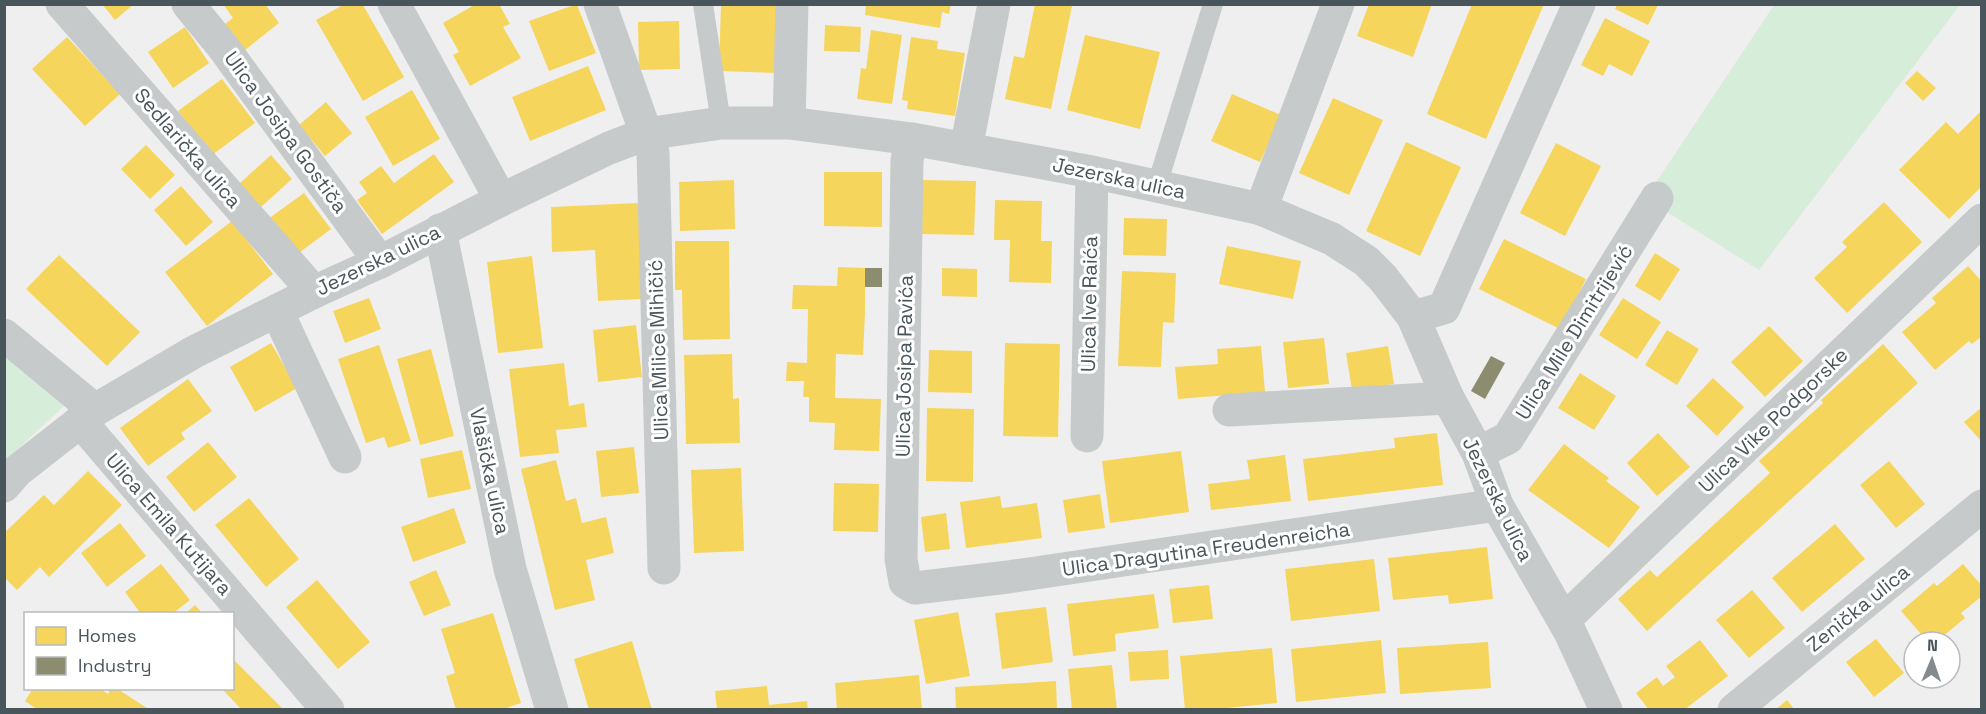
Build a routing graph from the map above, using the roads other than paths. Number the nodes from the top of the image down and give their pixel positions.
1 (62, 4) edge
2 (188, 4) edge
3 (394, 4) edge
4 (600, 4) edge
5 (703, 4) edge
6 (792, 4) edge
7 (994, 4) edge
8 (1213, 4) edge
9 (1338, 4) edge
10 (1578, 4) edge
11 (721, 123) junction
12 (789, 123) junction
13 (646, 134) junction
14 (912, 139) junction
15 (966, 149) junction
16 (1092, 172) junction
17 (1157, 185) junction
18 (1657, 198) dead end
19 (501, 200) junction
20 (1261, 209) junction
21 (1982, 220) edge
22 (440, 230) junction
23 (380, 262) junction
24 (314, 292) junction
25 (277, 311) junction
26 (1413, 316) junction
27 (4, 334) edge
28 (1448, 398) junction
29 (1228, 410) dead end
30 (87, 416) junction
31 (1087, 436) dead end
32 (1478, 453) junction
33 (345, 457) dead end
34 (4, 486) edge
35 (1497, 505) junction
36 (1982, 506) edge
37 (664, 568) dead end
38 (915, 588) joint
39 (1564, 621) junction
40 (328, 710) edge
41 (552, 710) edge
42 (1606, 710) edge
43 (1734, 710) edge

1 - 24 street, Sedlarička ulica
2 - 23 street, Ulica Josipa Gostiča
3 - 19 street
4 - 13 street, Ulica Milice Mihičić
5 - 11 lane
6 - 12 street
7 - 15 street
8 - 17 lane
9 - 20 street
10 - 26 street
11 - 12 street, Jezerska ulica
11 - 13 street, Jezerska ulica
12 - 14 street, Jezerska ulica
13 - 19 street, Jezerska ulica
13 - 37 street, Ulica Milice Mihičić
14 - 15 street, Jezerska ulica
14 - 38 street, Ulica Josipa Pavića
15 - 16 street, Jezerska ulica
16 - 17 street, Jezerska ulica
16 - 31 street, Ulica Ive Raića
17 - 20 street, Jezerska ulica
18 - 32 street, Ulica Mile Dimitrijević
19 - 22 street, Jezerska ulica
20 - 26 street, Jezerska ulica
21 - 39 street, Ulica Vike Podgorske
22 - 23 street, Jezerska ulica
22 - 41 street, Vlašička ulica
23 - 24 street, Jezerska ulica
24 - 25 street, Jezerska ulica
25 - 30 street, Jezerska ulica
25 - 33 street
26 - 28 street, Jezerska ulica
27 - 30 street, Ulica Emila Kutijara
28 - 29 street
28 - 32 street, Jezerska ulica
30 - 34 street, Jezerska ulica
30 - 40 street, Ulica Emila Kutijara
32 - 35 street, Jezerska ulica
35 - 38 street, Ulica Dragutina Freudenreicha
35 - 39 street, Jezerska ulica
36 - 43 street, Zenička ulica
39 - 42 street, Jezerska ulica

